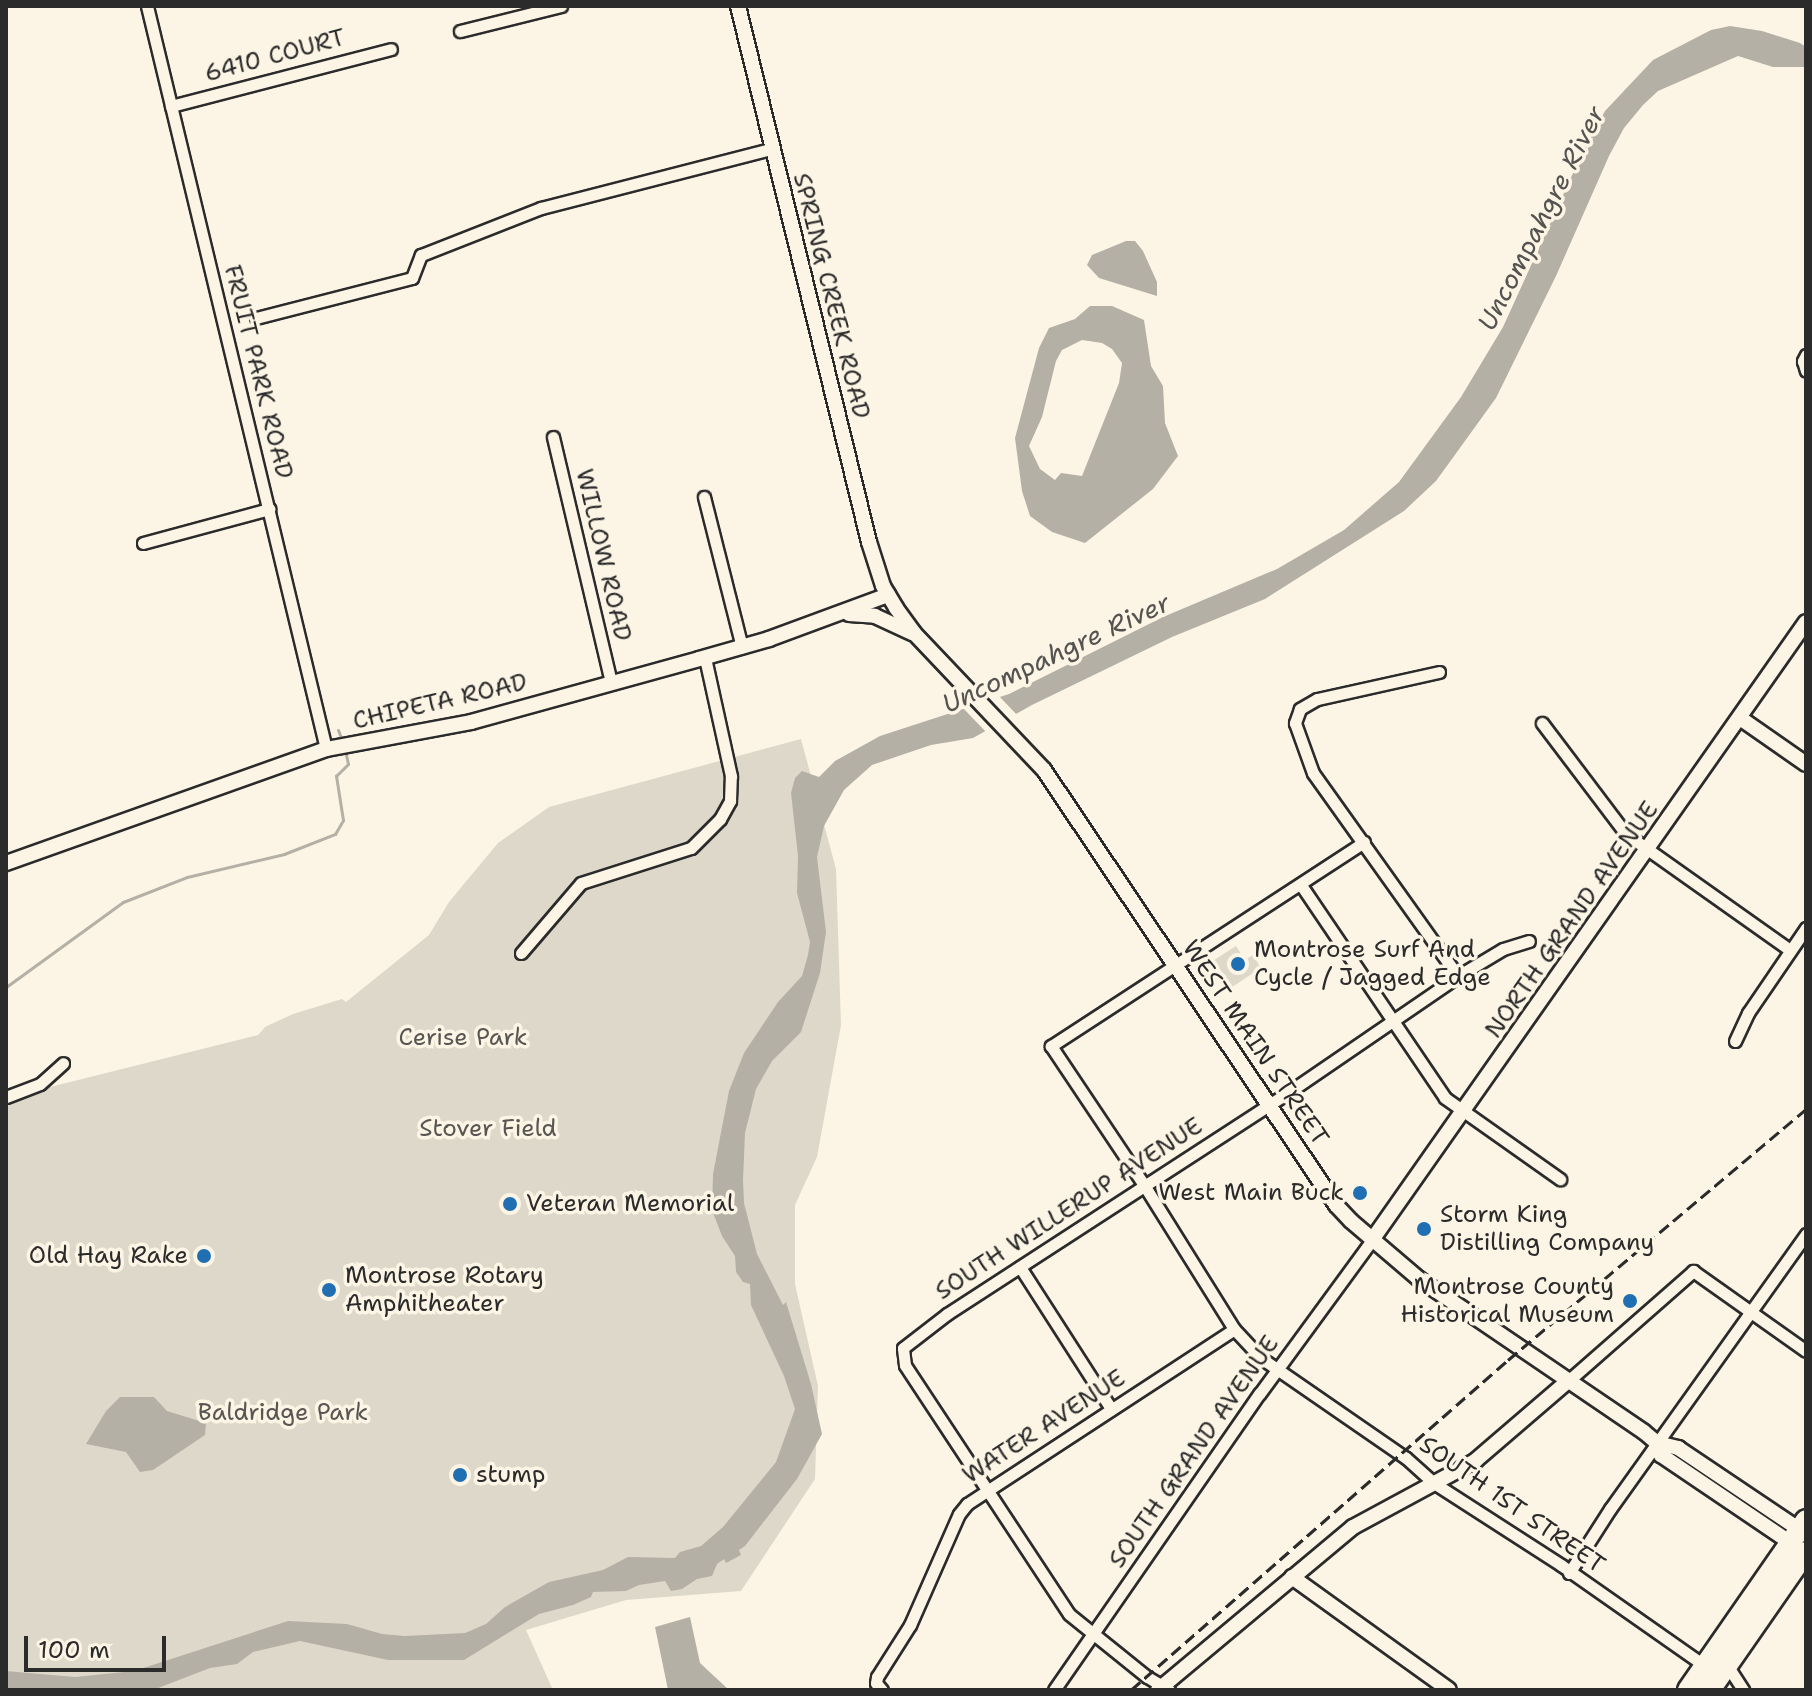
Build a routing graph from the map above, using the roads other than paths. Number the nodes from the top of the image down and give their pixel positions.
1 (147, 6) edge
2 (561, 6) edge
3 (738, 6) edge
4 (460, 31) dead end
5 (391, 49) dead end
6 (171, 106) junction
7 (771, 149) junction
8 (256, 318) dead end
9 (1806, 355) edge
10 (1806, 371) edge
11 (553, 437) dead end
12 (704, 497) dead end
13 (269, 509) junction
14 (143, 543) dead end
15 (888, 595) junction
16 (821, 618) junction
17 (1806, 622) edge
18 (914, 633) junction
19 (742, 647) junction
20 (705, 658) junction
21 (1439, 672) dead end
22 (611, 683) junction
23 (1740, 718) junction
24 (1542, 723) dead end
25 (326, 749) junction
26 (1806, 764) edge
27 (1364, 842) junction
28 (1648, 850) junction
29 (6, 863) edge
30 (1301, 885) junction
31 (1806, 928) edge
32 (1529, 941) dead end
33 (1790, 950) junction
34 (521, 953) dead end
35 (1175, 963) junction
36 (1458, 976) junction
37 (1391, 1021) junction
38 (1735, 1041) dead end
39 (63, 1063) dead end
40 (6, 1097) edge
41 (1269, 1104) junction
42 (1463, 1111) junction
43 (1560, 1179) dead end
44 (1144, 1185) junction
45 (1806, 1234) edge
46 (1372, 1240) junction
47 (1020, 1267) junction
48 (1752, 1312) junction
49 (1234, 1329) junction
50 (1806, 1351) edge
51 (1278, 1371) junction
52 (1568, 1381) junction
53 (1111, 1409) junction
54 (1657, 1443) junction
55 (1434, 1483) junction
56 (987, 1491) junction
57 (1801, 1536) edge
58 (1569, 1573) junction
59 (1292, 1577) junction
60 (1091, 1635) junction
61 (1715, 1674) edge
62 (879, 1687) edge
63 (1163, 1689) edge
64 (1054, 1690) edge
65 (1449, 1690) edge
66 (1688, 1690) edge
67 (1743, 1690) edge

1 - 6 street, FRUIT PARK ROAD
2 - 4 street
3 - 7 street, SPRING CREEK ROAD
5 - 6 street, 6410 COURT
6 - 13 street, FRUIT PARK ROAD
7 - 8 street
7 - 15 street, SPRING CREEK ROAD
9 - 10 street
11 - 22 street, WILLOW ROAD
12 - 19 street
13 - 14 street
13 - 25 street, FRUIT PARK ROAD
15 - 16 street, CHIPETA ROAD
15 - 18 street, WEST MAIN STREET
16 - 18 street
16 - 19 street, CHIPETA ROAD
17 - 23 street, NORTH GRAND AVENUE
18 - 35 street, WEST MAIN STREET
19 - 20 street, CHIPETA ROAD
20 - 22 street, CHIPETA ROAD
20 - 34 street
21 - 27 street
22 - 25 street, CHIPETA ROAD
23 - 26 street
23 - 28 street, NORTH GRAND AVENUE
24 - 28 street
25 - 29 street, CHIPETA ROAD
27 - 30 street
27 - 36 street
28 - 33 street
28 - 42 street, NORTH GRAND AVENUE
30 - 35 street
30 - 37 street
31 - 33 street
32 - 36 street, SOUTH WILLERUP AVENUE
33 - 38 street
35 - 41 street, WEST MAIN STREET
35 - 44 street, SOUTH 1ST STREET
36 - 37 street, SOUTH WILLERUP AVENUE
37 - 41 street, SOUTH WILLERUP AVENUE
37 - 42 street
39 - 40 street
41 - 44 street, SOUTH WILLERUP AVENUE
41 - 46 street, WEST MAIN STREET
42 - 43 street
42 - 46 street, NORTH GRAND AVENUE
44 - 47 street, SOUTH WILLERUP AVENUE
44 - 49 street, SOUTH 1ST STREET
45 - 48 street
46 - 51 street, SOUTH GRAND AVENUE
46 - 52 street, WEST MAIN STREET
47 - 53 street
47 - 56 street, SOUTH WILLERUP AVENUE
48 - 50 street
48 - 52 street
48 - 54 street
49 - 51 street, SOUTH 1ST STREET
49 - 53 street, WATER AVENUE
51 - 55 street, SOUTH 1ST STREET
51 - 60 street, SOUTH GRAND AVENUE
52 - 54 street, WEST MAIN STREET
52 - 55 street
53 - 56 street, WATER AVENUE
54 - 57 street, WEST MAIN STREET
54 - 58 street
55 - 58 street, SOUTH 1ST STREET
55 - 59 street
56 - 60 street
56 - 62 street, WATER AVENUE
57 - 61 highway
58 - 61 street, SOUTH 1ST STREET
59 - 63 street
59 - 65 street
60 - 63 street
60 - 64 street, SOUTH GRAND AVENUE
61 - 66 highway
61 - 67 street, SOUTH 1ST STREET

